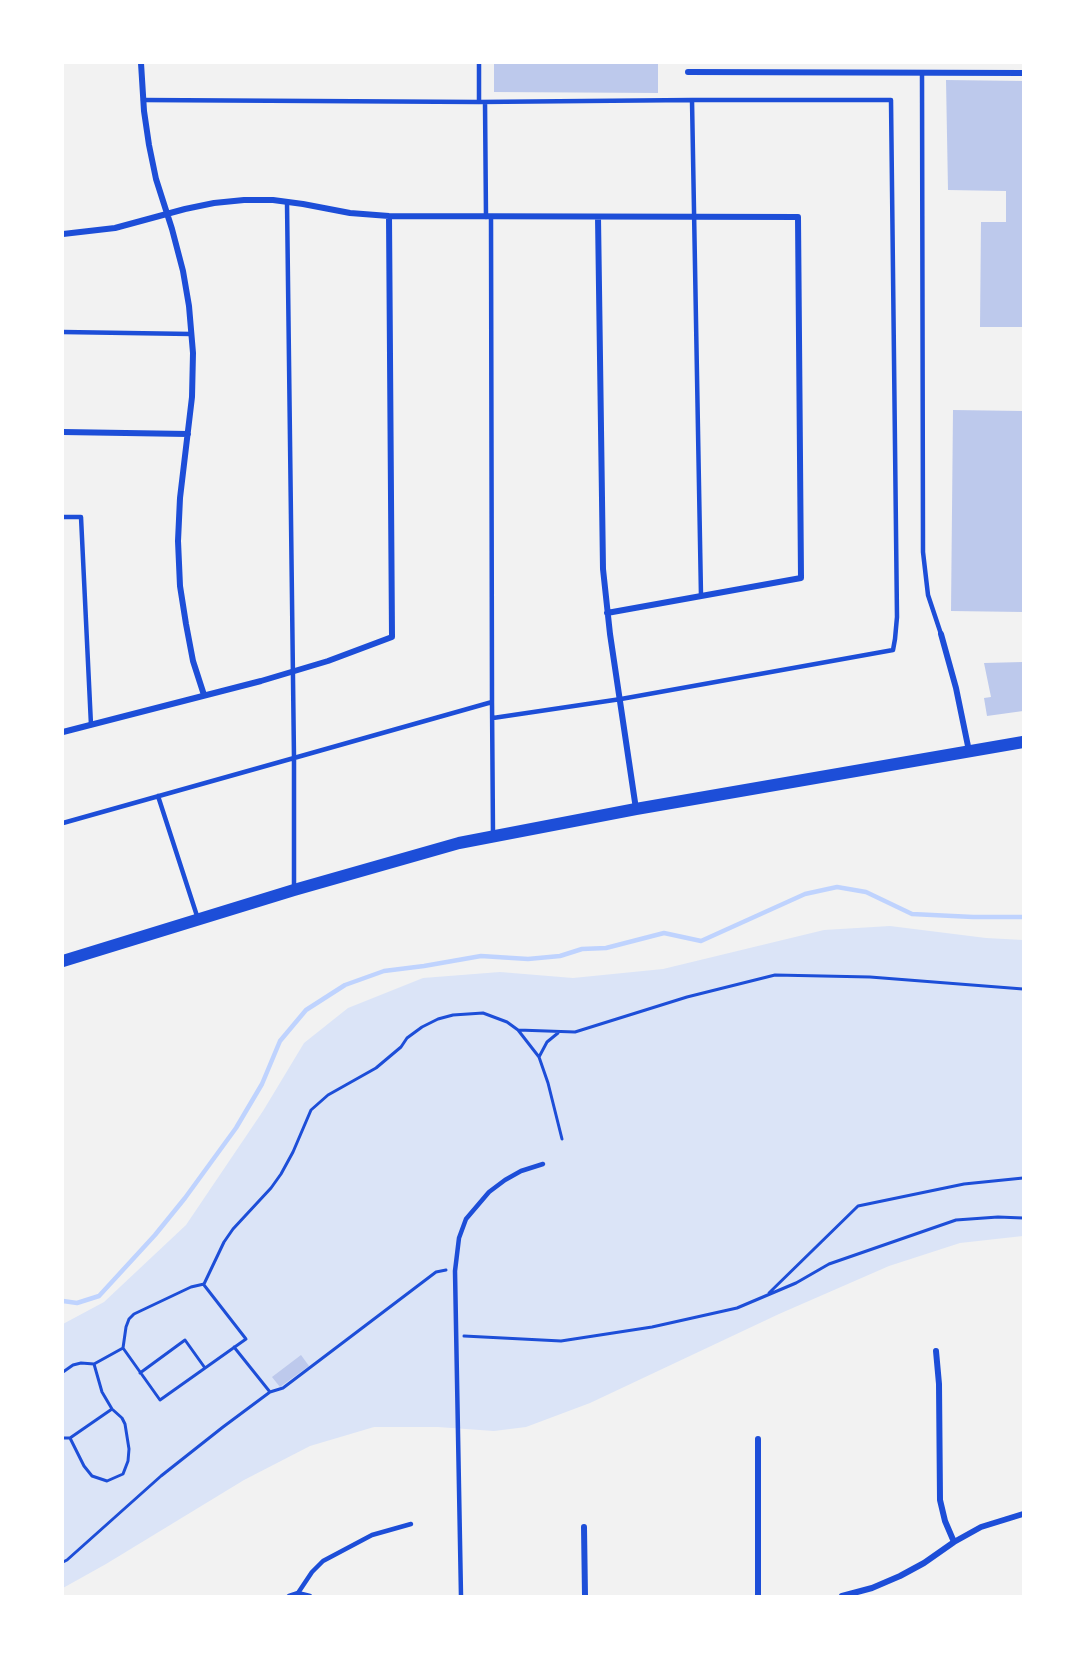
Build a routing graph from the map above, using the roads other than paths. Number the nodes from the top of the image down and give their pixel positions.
1 (141, 63) edge
2 (479, 63) edge
3 (688, 72) dead end
4 (922, 73) junction
5 (1023, 73) edge
6 (143, 100) junction
7 (692, 100) junction
8 (482, 102) junction
9 (287, 202) junction
10 (168, 215) junction
11 (388, 216) junction
12 (489, 217) junction
13 (598, 217) junction
14 (694, 217) junction
15 (63, 234) edge
16 (63, 332) edge
17 (191, 334) junction
18 (63, 432) edge
19 (189, 434) junction
20 (63, 517) edge
21 (701, 596) junction
22 (607, 613) junction
23 (941, 634) joint
24 (294, 671) junction
25 (204, 695) junction
26 (621, 699) junction
27 (492, 702) junction
28 (493, 718) junction
29 (91, 725) junction
30 (63, 732) edge
31 (1023, 741) edge
32 (969, 751) junction
33 (294, 758) junction
34 (158, 796) junction
35 (636, 809) junction
36 (63, 823) edge
37 (493, 837) junction
38 (294, 890) junction
39 (198, 920) junction
40 (63, 961) edge
41 (543, 1164) dead end
42 (936, 1351) dead end
43 (758, 1439) dead end
44 (1023, 1514) edge
45 (411, 1524) dead end
46 (584, 1527) dead end
47 (954, 1542) junction
48 (298, 1593) junction
49 (289, 1596) edge
50 (310, 1596) edge
51 (461, 1596) edge
52 (585, 1596) edge
53 (758, 1596) edge
54 (842, 1596) edge

1 - 6 street
2 - 8 lane
3 - 4 street
4 - 5 street
4 - 23 lane
6 - 8 lane
6 - 10 street
7 - 8 lane
7 - 14 lane
7 - 26 lane
8 - 12 lane
9 - 10 street
9 - 11 street
9 - 24 lane
10 - 15 street
10 - 17 street
11 - 12 street
11 - 24 street
12 - 13 street
12 - 27 lane
13 - 14 street
13 - 22 street
14 - 21 lane
14 - 21 street
16 - 17 lane
17 - 19 street
18 - 19 street
19 - 25 street
20 - 29 lane
21 - 22 street
22 - 26 street
23 - 32 street
24 - 25 street
24 - 33 lane
25 - 29 street
26 - 28 lane
26 - 35 street
27 - 28 lane
27 - 33 lane
28 - 37 lane
29 - 30 street
31 - 32 main road
32 - 35 main road
33 - 34 lane
33 - 38 lane
34 - 36 lane
34 - 39 lane
35 - 37 main road
37 - 38 main road
38 - 39 main road
39 - 40 main road
41 - 51 lane
42 - 47 street
43 - 53 street
44 - 47 street
45 - 48 lane
46 - 52 street
47 - 54 street
48 - 49 lane
48 - 50 lane

